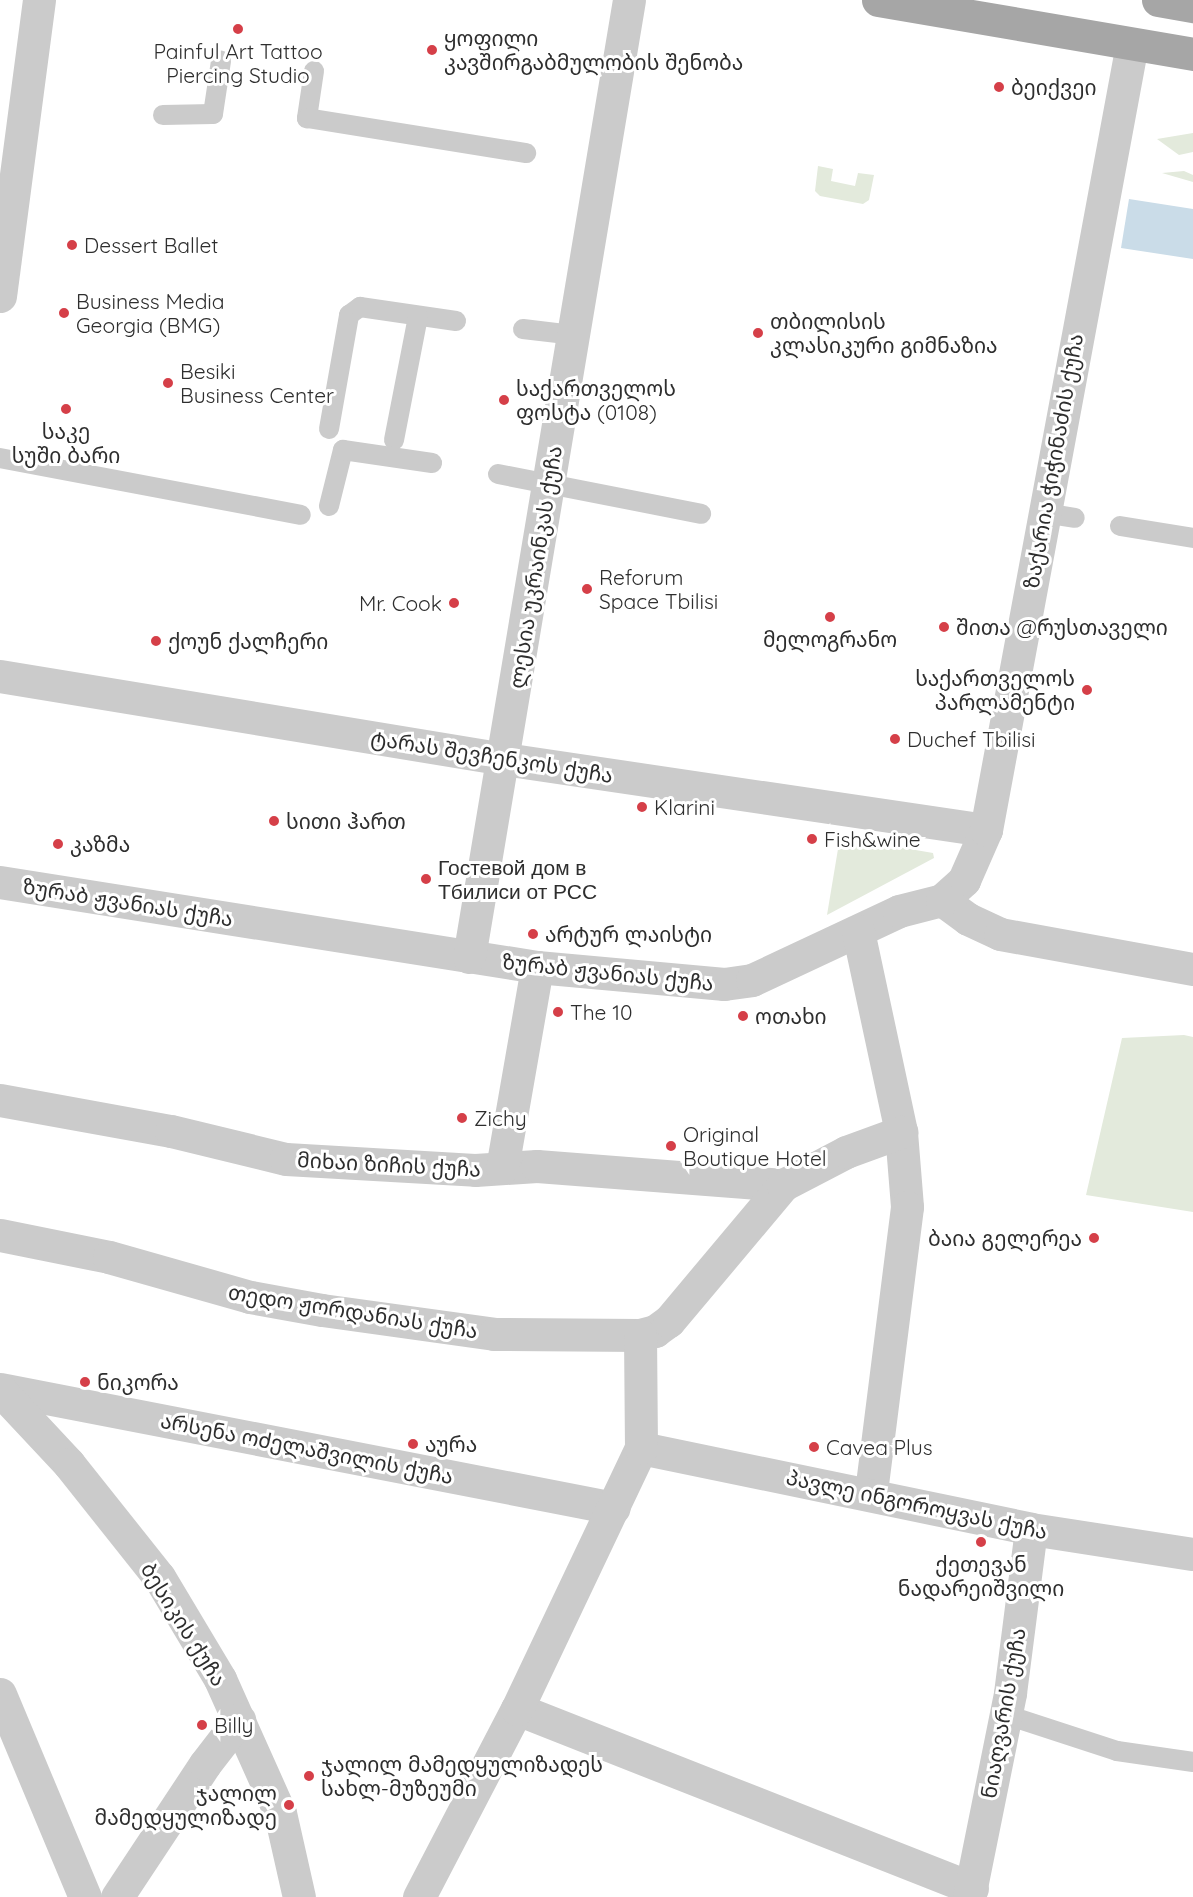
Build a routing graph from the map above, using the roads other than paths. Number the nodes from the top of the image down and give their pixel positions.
1 (39, 0) edge
2 (629, 0) edge
3 (878, 0) edge
4 (1132, 44) junction
5 (1193, 54) edge
6 (220, 61) dead end
7 (314, 71) dead end
8 (164, 115) dead end
9 (526, 153) dead end
10 (0, 296) edge
11 (418, 317) junction
12 (456, 321) dead end
13 (523, 329) dead end
14 (573, 335) junction
15 (329, 429) dead end
16 (394, 440) dead end
17 (0, 458) edge
18 (432, 462) dead end
19 (498, 474) dead end
20 (550, 482) junction
21 (329, 506) dead end
22 (300, 514) dead end
23 (701, 514) dead end
24 (1120, 526) dead end
25 (1193, 538) edge
26 (0, 676) edge
27 (504, 759) junction
28 (986, 830) junction
29 (0, 882) edge
30 (942, 900) junction
31 (858, 931) junction
32 (469, 957) junction
33 (537, 967) junction
34 (1193, 969) edge
35 (0, 1100) edge
36 (902, 1132) junction
37 (502, 1168) junction
38 (783, 1185) junction
39 (0, 1235) edge
40 (640, 1335) junction
41 (0, 1390) edge
42 (641, 1448) junction
43 (871, 1493) junction
44 (614, 1508) junction
45 (1031, 1529) junction
46 (1193, 1554) edge
47 (0, 1694) edge
48 (517, 1709) junction
49 (1004, 1714) junction
50 (239, 1720) junction
51 (1193, 1762) edge
52 (970, 1893) edge
53 (85, 1897) edge
54 (117, 1897) edge
55 (299, 1897) edge
56 (418, 1897) edge

1 - 10 street
2 - 14 street, ლესია უკრაინკას ქუჩა
3 - 4 main road
4 - 5 main road
4 - 28 street, ზაქარია ჭიჭინაძის ქუჩა
6 - 8 lane
7 - 9 lane
11 - 12 lane
11 - 15 lane
11 - 16 lane
13 - 14 lane
14 - 20 street, ლესია უკრაინკას ქუჩა
17 - 22 lane
18 - 21 lane
19 - 20 lane
20 - 23 lane
20 - 27 street, ლესია უკრაინკას ქუჩა
24 - 25 lane
26 - 27 street, ტარას შევჩენკოს ქუჩა
27 - 28 street, ტარას შევჩენკოს ქუჩა
27 - 32 street, ლესია უკრაინკას ქუჩა
28 - 30 street, ზაქარია ჭიჭინაძის ქუჩა
29 - 32 street, ზურაბ ჟვანიას ქუჩა
30 - 31 street, ზურაბ ჟვანიას ქუჩა
30 - 34 street
31 - 33 street, ზურაბ ჟვანიას ქუჩა
31 - 36 street
32 - 33 street, ზურაბ ჟვანიას ქუჩა
33 - 37 street
35 - 37 street, მიხაი ზიჩის ქუჩა
36 - 38 street
36 - 43 street
37 - 38 street, მიხაი ზიჩის ქუჩა
38 - 40 street
39 - 40 street, თედო ჟორდანიას ქუჩა
40 - 42 street
41 - 44 street, არსენა ოძელაშვილის ქუჩა
41 - 50 street, ბესიკის ქუჩა
42 - 43 street, პავლე ინგოროყვას ქუჩა
42 - 44 street
43 - 45 street, პავლე ინგოროყვას ქუჩა
44 - 48 street
45 - 46 street, პავლე ინგოროყვას ქუჩა
45 - 49 street, ნიაღვარის ქუჩა
47 - 53 street
48 - 52 street
48 - 56 street
49 - 51 lane
49 - 52 street, ნიაღვარის ქუჩა
50 - 54 street
50 - 55 street, ბესიკის ქუჩა

